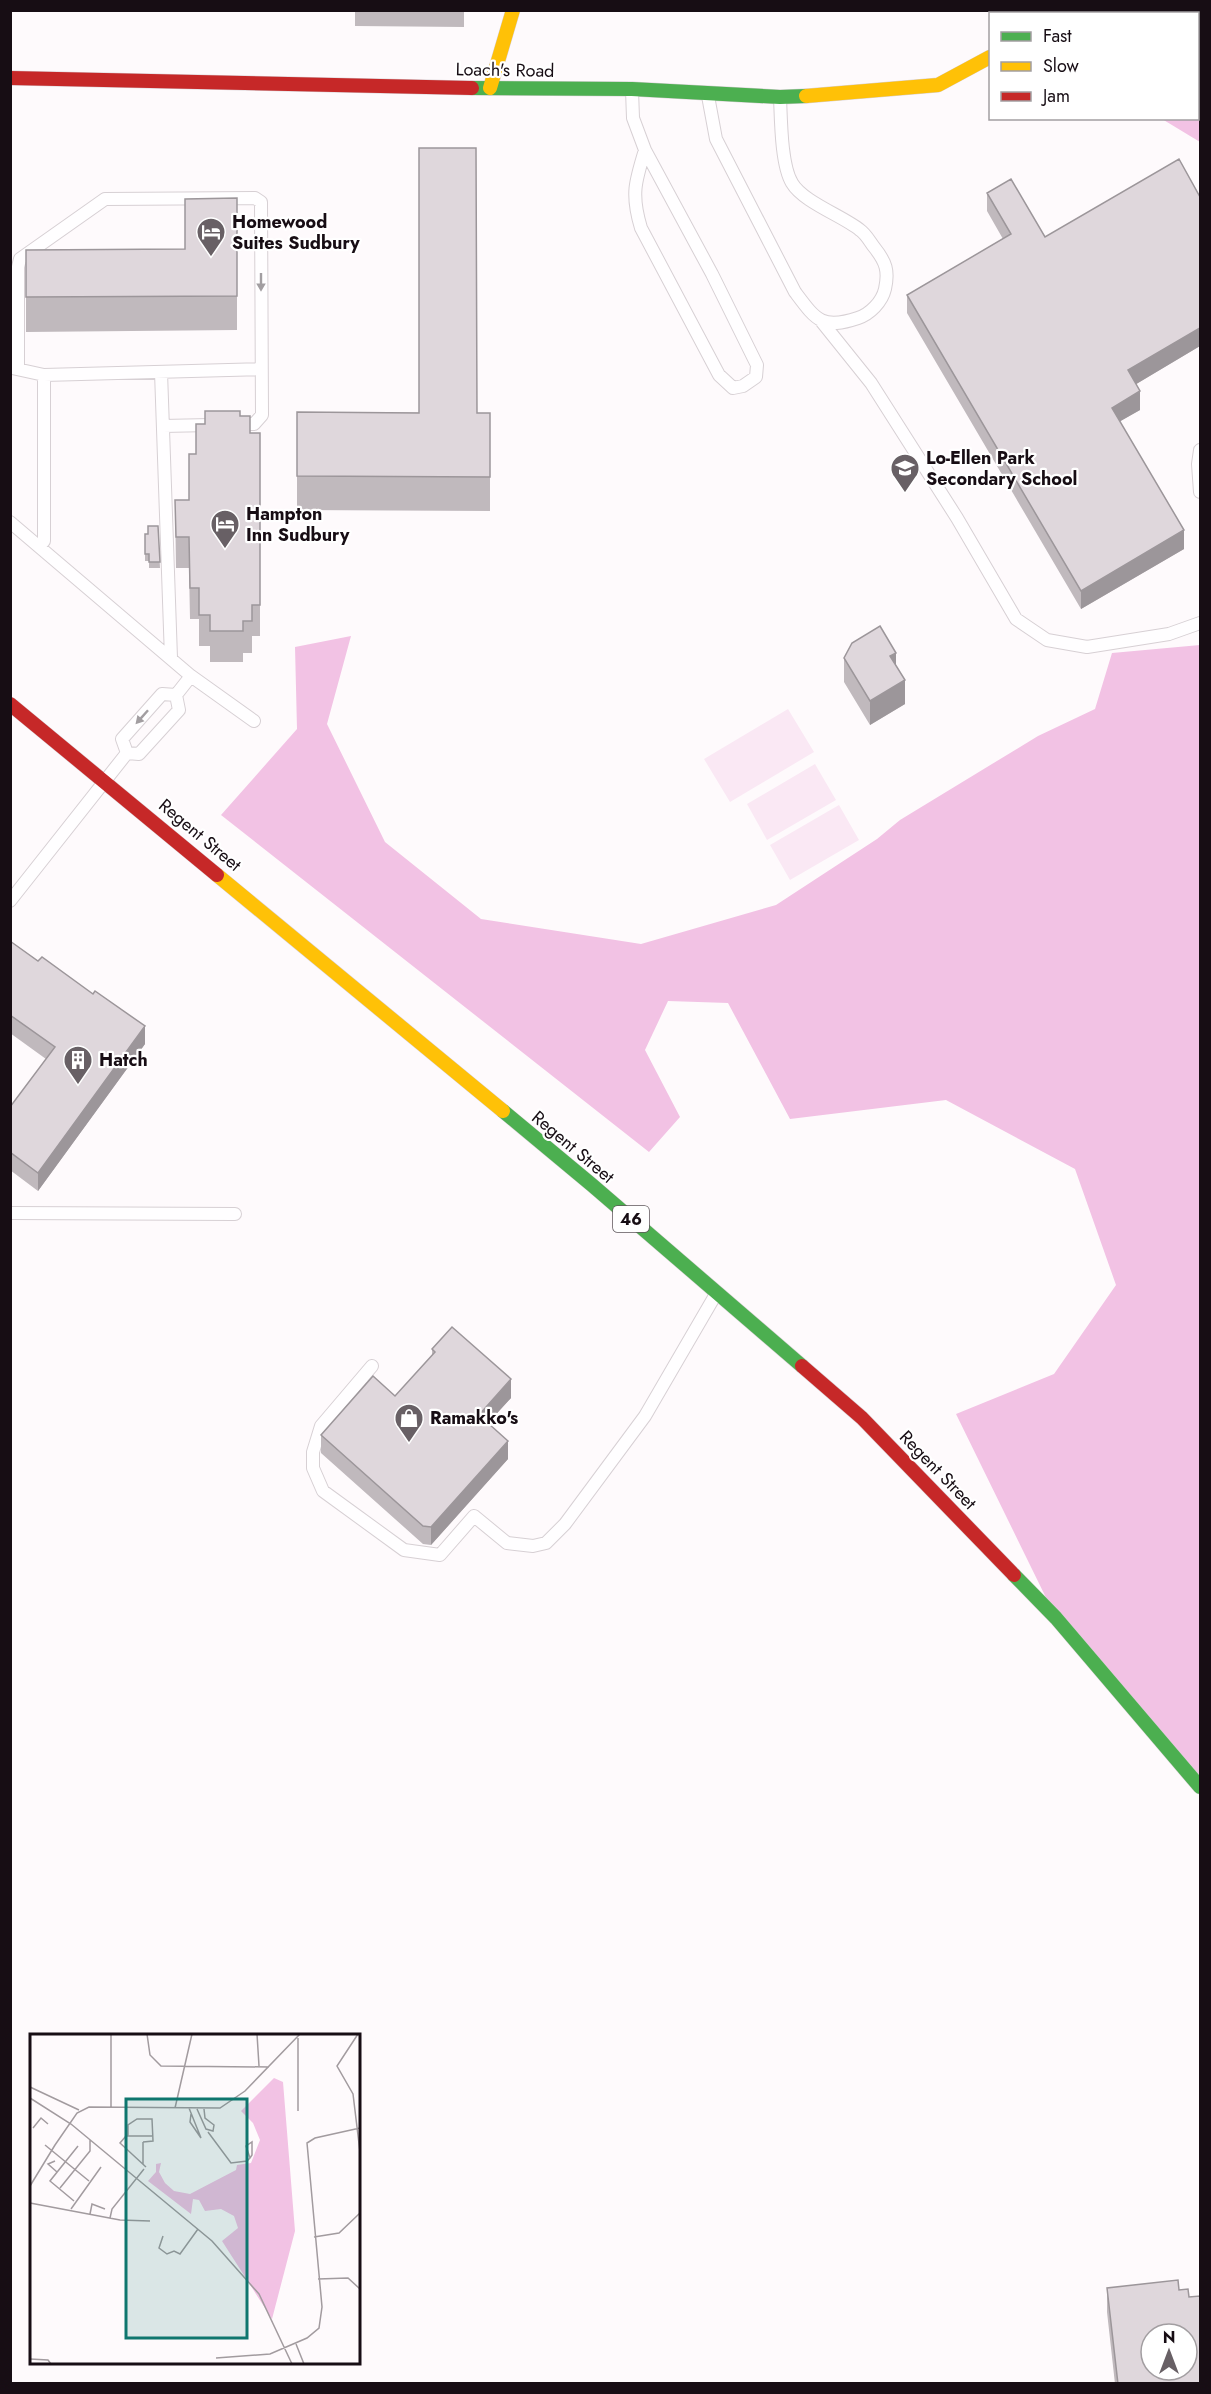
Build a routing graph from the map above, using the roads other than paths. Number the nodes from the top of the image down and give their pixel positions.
1 (513, 10) edge
2 (989, 58) edge
3 (10, 78) edge
4 (490, 88) junction
5 (632, 89) junction
6 (707, 92) junction
7 (780, 97) junction
8 (645, 150) junction
9 (822, 322) junction
10 (14, 369) edge
11 (261, 369) junction
12 (161, 372) junction
13 (44, 375) junction
14 (164, 426) junction
15 (1200, 450) edge
16 (1200, 492) edge
17 (10, 522) edge
18 (39, 546) junction
19 (1200, 623) edge
20 (171, 658) junction
21 (191, 676) junction
22 (176, 695) junction
23 (10, 704) edge
24 (254, 721) dead end
25 (127, 753) junction
26 (105, 779) junction
27 (10, 901) edge
28 (10, 1212) edge
29 (235, 1214) dead end
30 (717, 1293) junction
31 (372, 1366) dead end
32 (1200, 1787) edge

1 - 4 main road
2 - 7 main road, Loach's Road
3 - 4 main road, Loach's Road
4 - 5 main road, Loach's Road
5 - 6 main road, Loach's Road
5 - 8 lane
6 - 7 main road, Loach's Road
6 - 9 lane
7 - 9 lane
8 - 8 lane
9 - 19 lane
10 -> 11 lane
10 - 13 lane
11 - 12 lane
11 - 14 lane
12 - 13 lane
12 - 14 lane
13 - 18 lane
14 - 20 lane
15 - 16 lane
17 - 18 lane
18 - 20 lane
20 - 21 lane
21 - 22 lane
21 - 24 lane
22 - 25 lane
22 -> 25 lane
23 - 26 main road, Regent Street / 46
25 - 26 lane
26 - 27 lane
26 - 30 main road, Regent Street / 46
28 - 29 lane
30 - 31 lane
30 - 32 main road, Regent Street / 46

